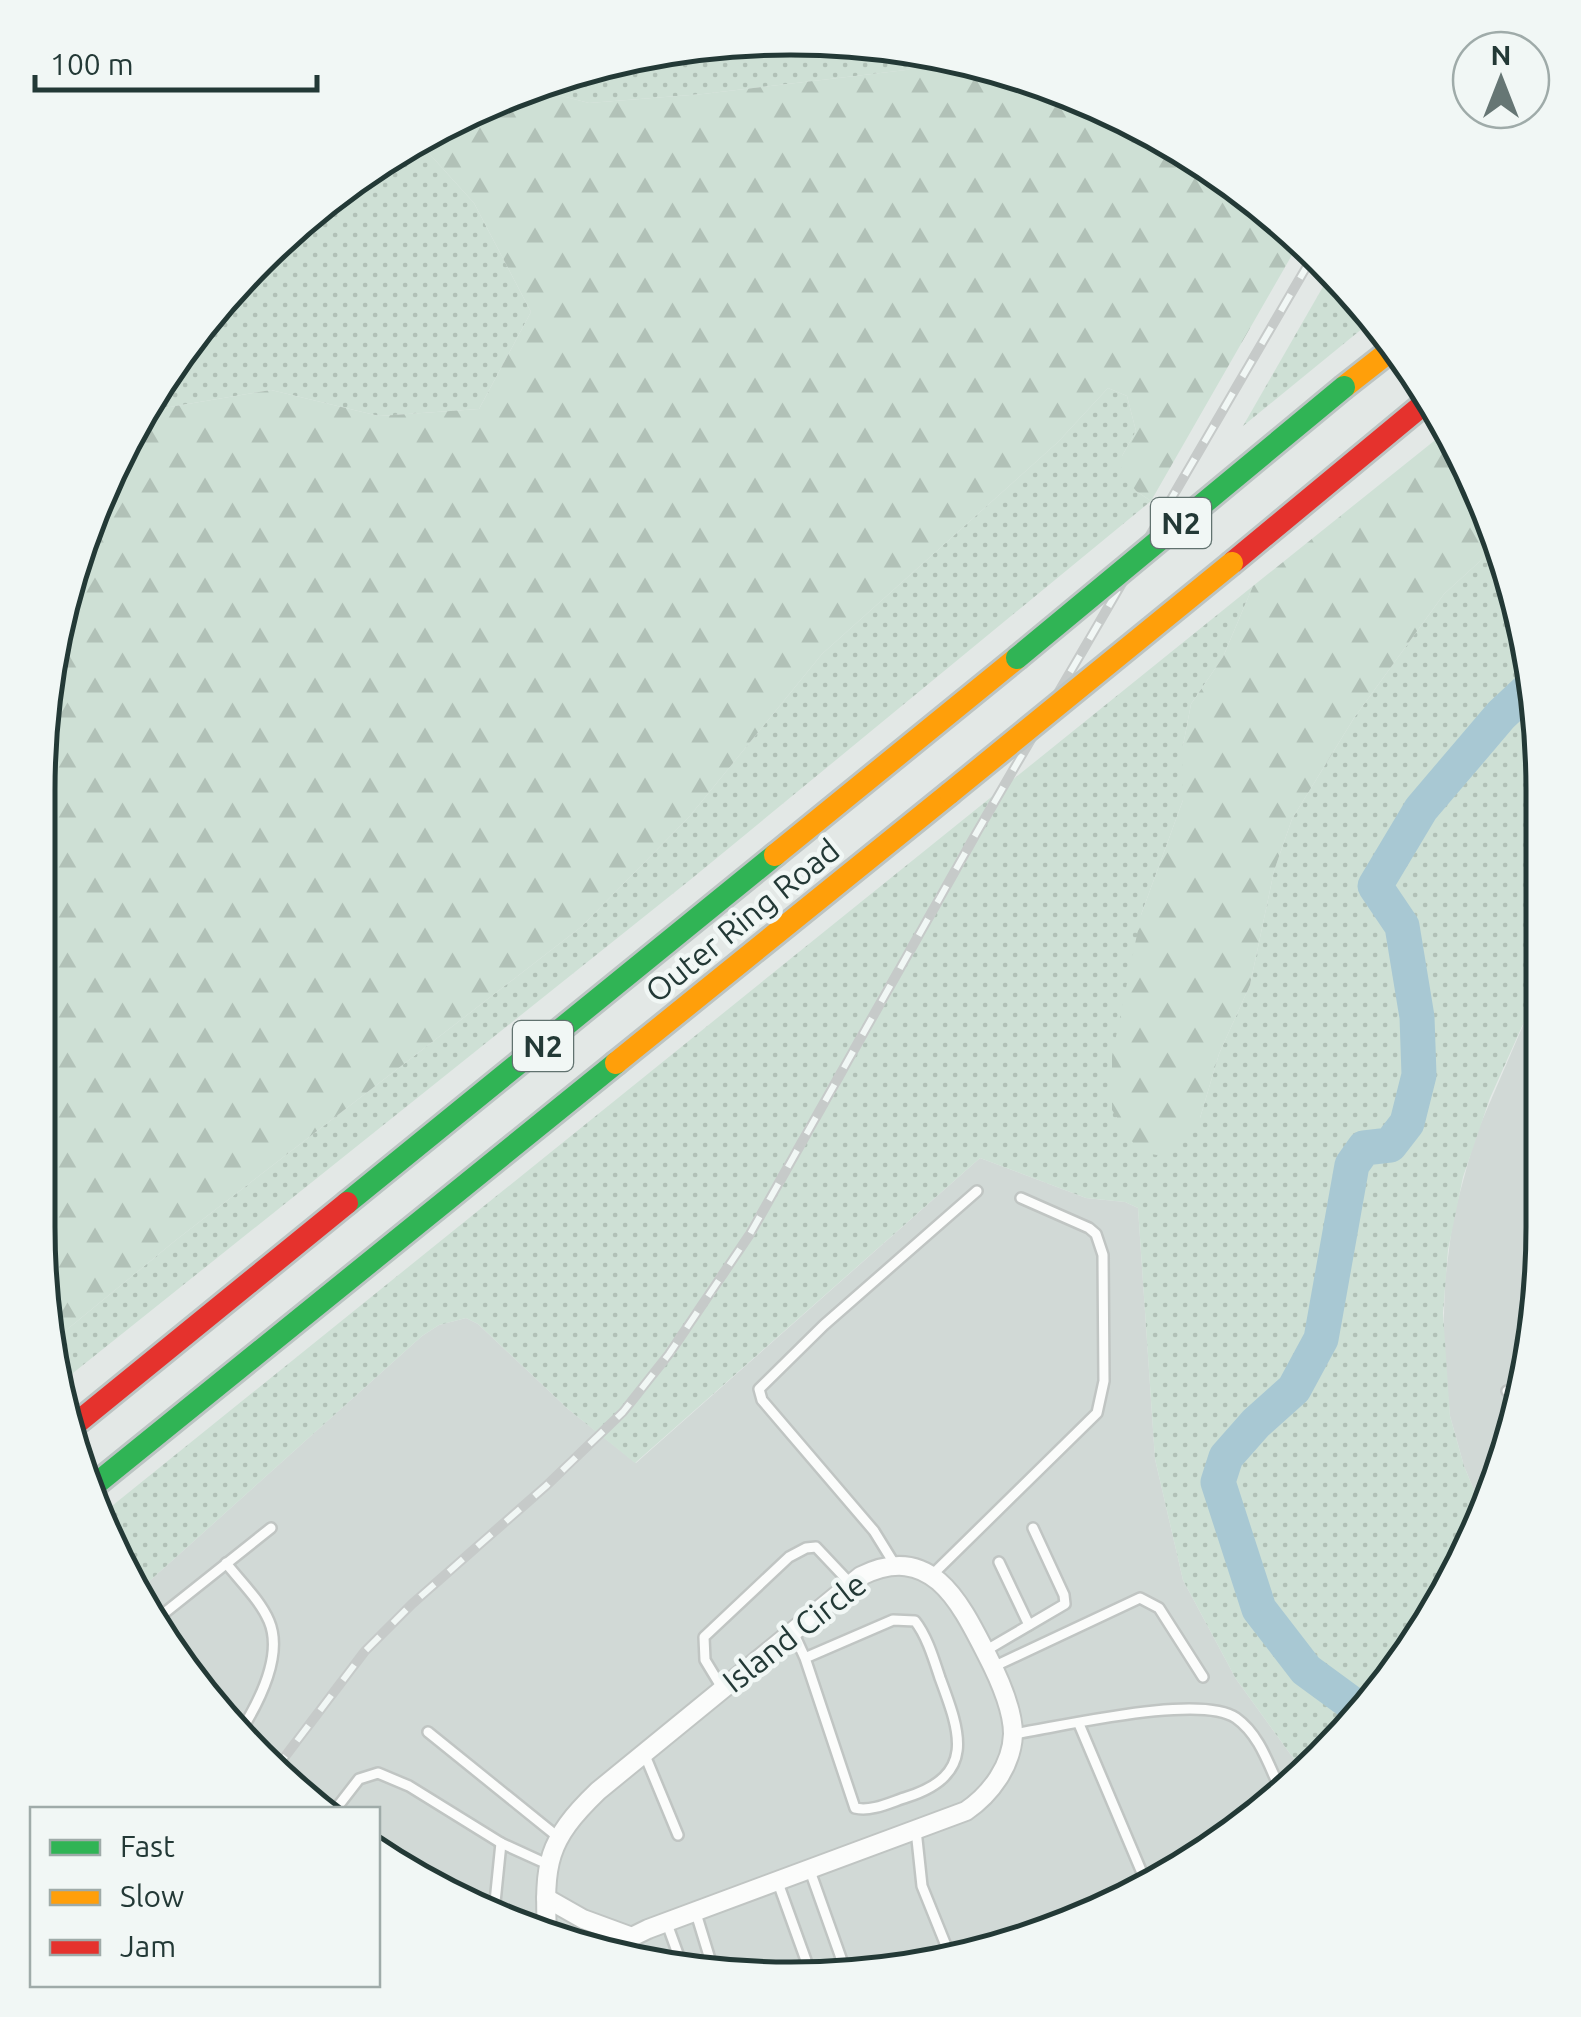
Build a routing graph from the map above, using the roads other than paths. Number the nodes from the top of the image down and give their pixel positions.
1 (1383, 356) edge
2 (1418, 409) edge
3 (977, 1191) dead end
4 (1021, 1198) dead end
5 (81, 1420) edge
6 (100, 1480) edge
7 (271, 1528) dead end
8 (1033, 1528) dead end
9 (999, 1562) dead end
10 (226, 1563) junction
11 (895, 1565) junction
12 (932, 1575) junction
13 (850, 1584) junction
14 (165, 1612) edge
15 (1029, 1626) junction
16 (792, 1630) junction
17 (805, 1658) junction
18 (989, 1660) junction
19 (1202, 1677) dead end
20 (722, 1688) junction
21 (247, 1721) edge
22 (1079, 1724) junction
23 (428, 1732) dead end
24 (1013, 1734) junction
25 (644, 1753) junction
26 (1275, 1779) edge
27 (338, 1806) edge
28 (916, 1830) junction
29 (678, 1835) dead end
30 (558, 1838) junction
31 (502, 1843) junction
32 (547, 1864) junction
33 (809, 1868) junction
34 (1142, 1872) edge
35 (777, 1880) junction
36 (546, 1898) junction
37 (495, 1900) edge
38 (695, 1910) junction
39 (547, 1920) edge
40 (666, 1922) junction
41 (632, 1937) junction
42 (622, 1942) edge
43 (946, 1945) edge
44 (678, 1953) edge
45 (709, 1957) edge
46 (842, 1960) edge
47 (806, 1961) edge

1 - 5 highway, Outer Ring Road / N2, bridge
2 - 6 highway, Outer Ring Road / N2, bridge
3 - 11 lane
4 - 12 lane
7 - 10 lane
8 - 15 lane
9 - 15 lane
10 - 14 lane
10 - 21 lane
11 - 12 street, Island Circle
11 - 13 street, Island Circle
12 - 18 street
13 - 16 street, Island Circle
13 - 20 lane
15 - 18 lane
16 - 17 lane
16 - 20 street, Island Circle
17 - 17 lane
18 - 19 lane
18 - 24 street
20 - 25 street, Island Circle
22 - 24 lane
22 - 26 lane
22 - 34 lane
23 - 30 lane
24 - 28 street
25 - 29 lane
25 - 30 street, Island Circle
27 - 31 lane
28 - 33 street
28 - 43 lane
30 - 32 street, Island Circle
31 - 32 lane
31 - 37 lane
32 - 36 street, Island Circle
33 - 35 street
33 - 46 lane
35 - 38 street
35 - 47 lane
36 - 39 street, Island Circle
36 - 41 street
38 - 40 street
38 - 45 lane
40 - 41 street
40 - 44 lane
41 - 42 street

